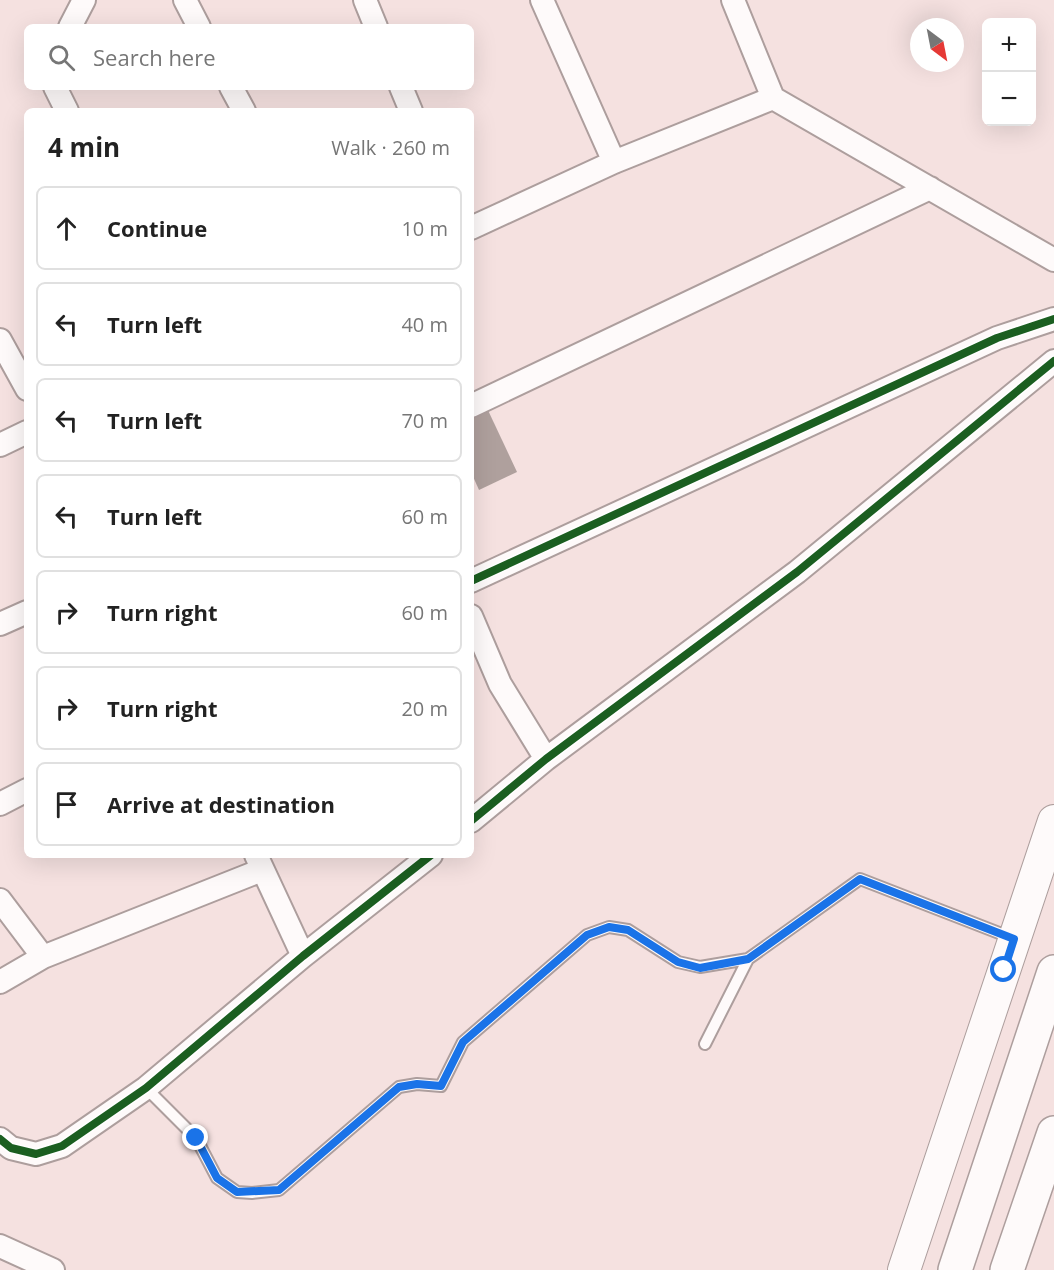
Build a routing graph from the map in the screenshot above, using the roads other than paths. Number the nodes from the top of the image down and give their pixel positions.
1 (84, 0) edge
2 (185, 0) edge
3 (365, 0) edge
4 (542, 0) edge
5 (732, 0) edge
6 (72, 24) edge
7 (197, 24) edge
8 (375, 24) edge
9 (56, 90) edge
10 (233, 90) edge
11 (402, 90) edge
12 (773, 98) junction
13 (66, 108) edge
14 (242, 108) edge
15 (410, 108) edge
16 (614, 162) junction
17 (930, 188) junction
18 (474, 227) edge
19 (1054, 260) edge
20 (1054, 319) edge
21 (0, 340) edge
22 (1054, 362) edge
23 (24, 384) edge
24 (474, 405) edge
25 (24, 433) edge
26 (0, 445) edge
27 (474, 580) edge
28 (24, 613) edge
29 (474, 623) edge
30 (0, 624) edge
31 (546, 759) junction
32 (24, 792) edge
33 (0, 804) edge
34 (474, 819) edge
35 (1054, 821) edge
36 (425, 858) edge
37 (259, 863) edge
38 (0, 900) edge
39 (1014, 939) junction
40 (303, 956) junction
41 (43, 957) junction
42 (748, 959) junction
43 (1054, 972) edge
44 (0, 982) edge
45 (705, 1044) dead end
46 (146, 1088) junction
47 (1054, 1133) edge
48 (0, 1139) edge
49 (0, 1246) edge
50 (53, 1270) edge
51 (904, 1270) edge
52 (955, 1270) edge
53 (1008, 1270) edge

1 - 6 street
2 - 7 street
3 - 8 street
4 - 16 street
5 - 12 street
9 - 13 street
10 - 14 street
11 - 15 street
12 - 16 street
12 - 17 street
16 - 18 street
17 - 19 street
17 - 24 street
20 - 27 street
21 - 23 street
22 - 31 street
25 - 26 street
28 - 30 street
29 - 31 street
31 - 34 street
32 - 33 street
35 - 39 street
36 - 40 street
37 - 40 street
37 - 41 street
38 - 41 street
39 - 42 lane
39 - 51 street
40 - 46 street
41 - 44 street
42 - 45 lane
42 - 46 lane
43 - 52 highway
46 - 48 street
47 - 53 highway
49 - 50 street

